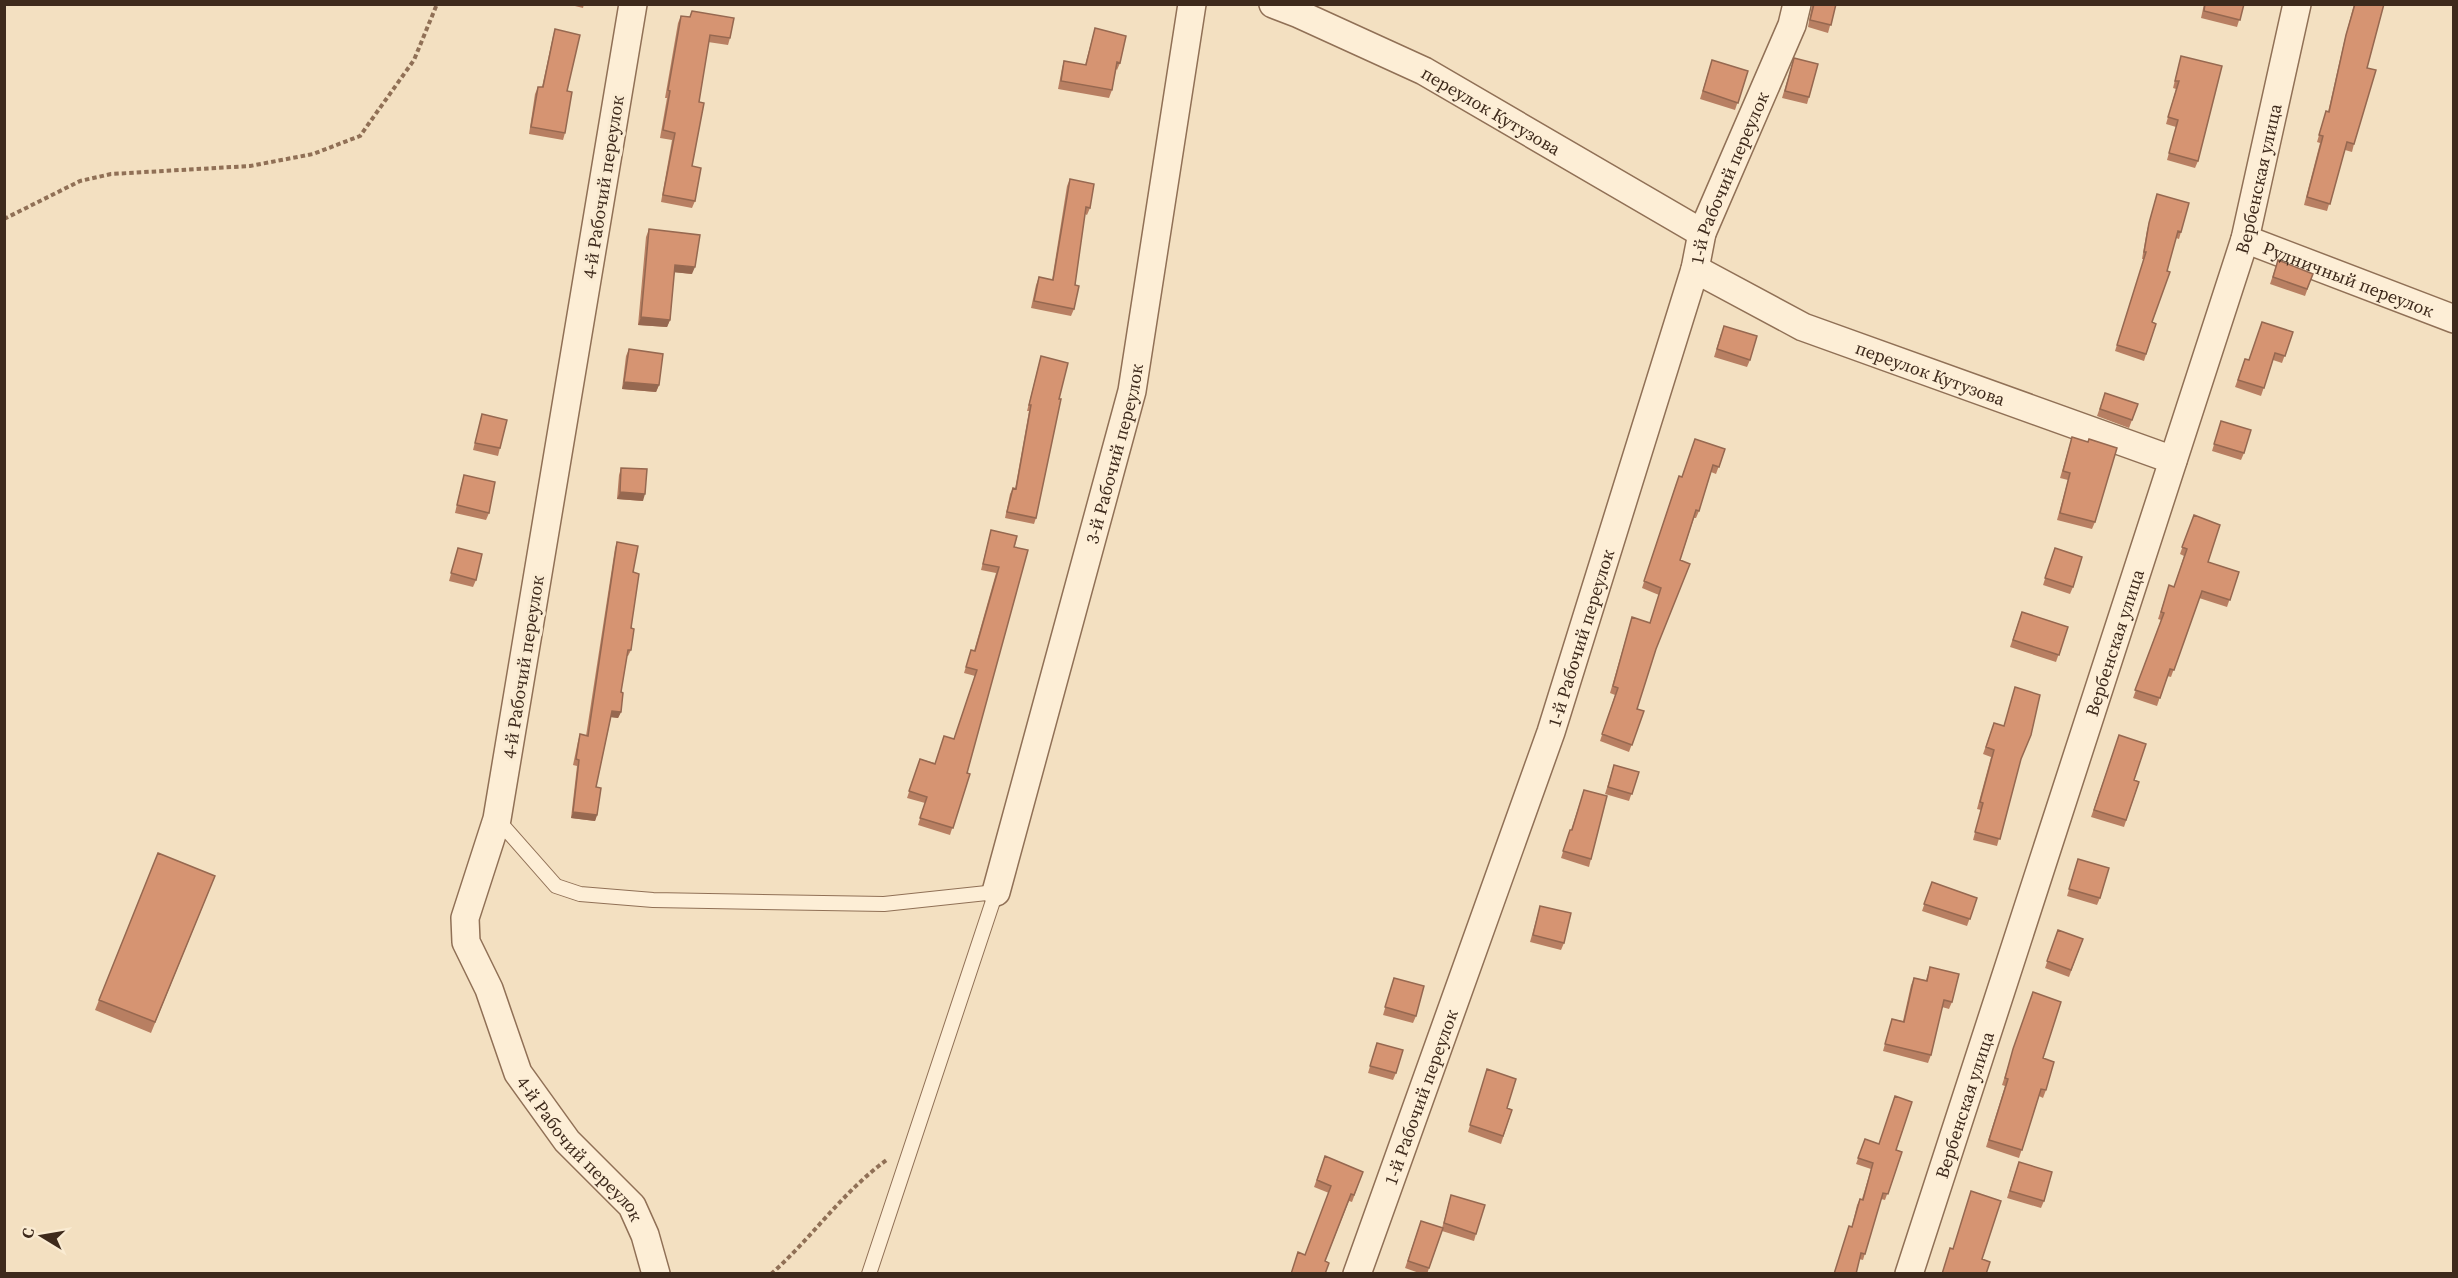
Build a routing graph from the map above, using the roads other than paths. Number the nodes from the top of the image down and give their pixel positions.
1 (633, 4) edge
2 (1192, 4) edge
3 (1273, 4) edge
4 (1797, 4) edge
5 (2296, 4) edge
6 (1702, 233) junction
7 (2245, 240) junction
8 (1695, 269) junction
9 (2454, 319) edge
10 (2173, 460) junction
11 (497, 819) junction
12 (996, 892) junction
13 (656, 1274) edge
14 (868, 1274) edge
15 (1357, 1274) edge
16 (1909, 1274) edge

1 - 11 street, 4-й Рабочий переулок
2 - 12 street, 3-й Рабочий переулок
3 - 6 street, переулок Кутузова
4 - 6 street, 1-й Рабочий переулок
5 - 7 street, Вербенская улица
6 - 8 street, 1-й Рабочий переулок
7 - 9 street, Рудничный переулок
7 - 10 street, Вербенская улица
8 - 10 street, переулок Кутузова
8 - 15 street, 1-й Рабочий переулок
10 - 16 street, Вербенская улица
11 - 12 lane
11 - 13 street, 4-й Рабочий переулок
12 - 14 lane

